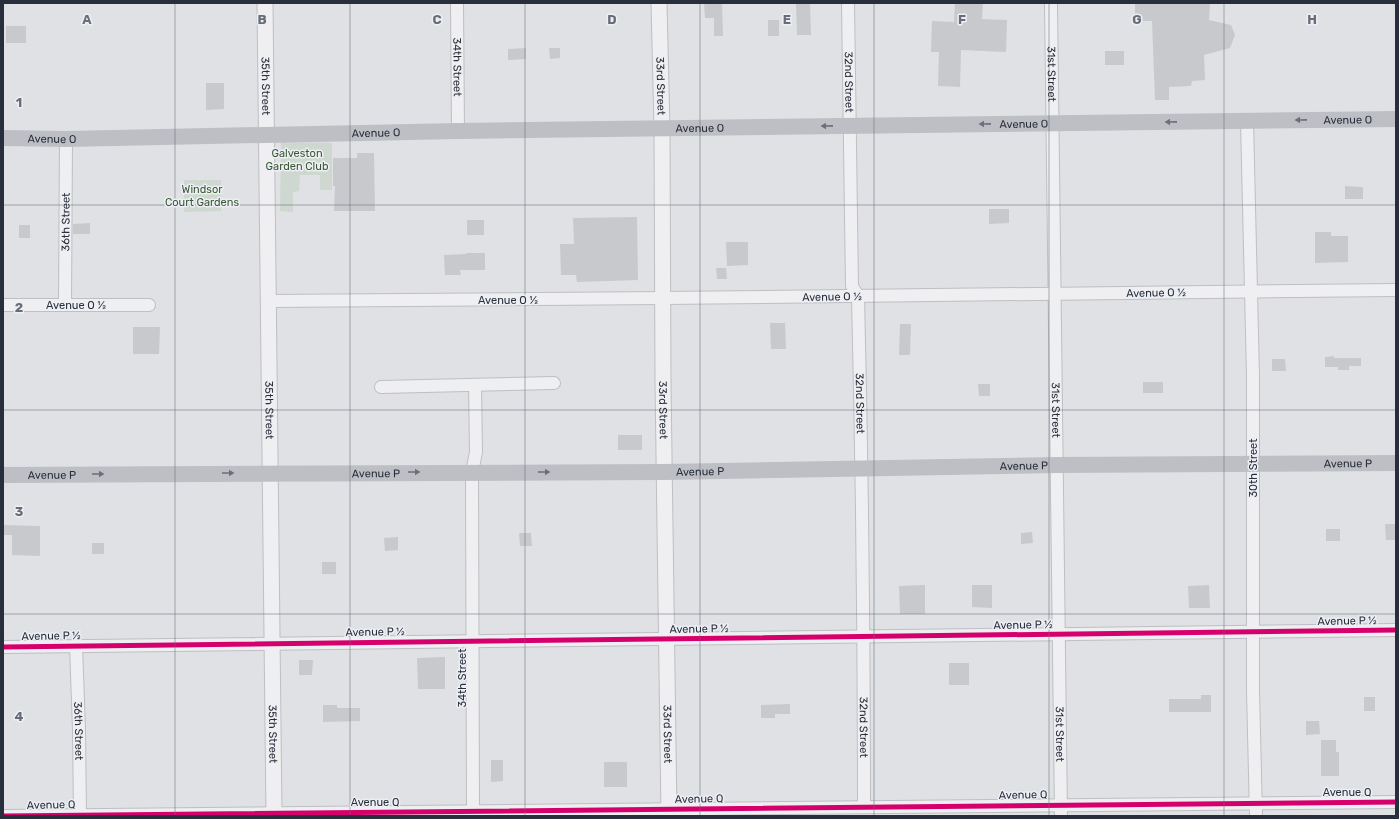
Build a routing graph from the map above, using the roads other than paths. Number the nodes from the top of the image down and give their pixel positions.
1 (265, 3) edge
2 (457, 3) edge
3 (659, 3) edge
4 (848, 3) edge
5 (1051, 3) edge
6 (1396, 119) edge
7 (1248, 121) junction
8 (1053, 124) junction
9 (850, 126) junction
10 (662, 129) junction
11 (458, 131) junction
12 (267, 134) junction
13 (3, 138) edge
14 (66, 139) junction
15 (1396, 290) edge
16 (1251, 292) junction
17 (1054, 294) junction
18 (858, 296) junction
19 (662, 298) junction
20 (268, 301) junction
21 (3, 305) edge
22 (65, 305) junction
23 (148, 306) dead end
24 (554, 383) dead end
25 (475, 385) junction
26 (381, 387) dead end
27 (1396, 463) edge
28 (1253, 464) junction
29 (1057, 465) junction
30 (862, 468) junction
31 (472, 472) junction
32 (664, 472) junction
33 (270, 473) junction
34 (3, 474) edge
35 (1396, 630) edge
36 (1254, 632) junction
37 (1059, 635) junction
38 (863, 637) junction
39 (666, 639) junction
40 (472, 641) junction
41 (272, 643) junction
42 (76, 645) junction
43 (3, 647) edge
44 (1396, 802) edge
45 (1256, 803) junction
46 (864, 806) junction
47 (1061, 810) edge
48 (473, 812) junction
49 (669, 812) edge
50 (274, 814) edge
51 (80, 815) edge
52 (3, 816) edge
53 (1256, 816) edge

1 - 12 street, 35th Street
2 - 11 street, 34th Street
3 - 10 street, 33rd Street
4 - 9 street, 32nd Street
5 - 8 street, 31st Street
6 -> 7 main road, Avenue O
7 -> 8 main road, Avenue O
7 - 16 street, 30th Street
8 -> 9 main road, Avenue O
8 - 17 street, 31st Street
9 -> 10 main road, Avenue O
9 - 18 street, 32nd Street
10 - 11 main road, Avenue O
10 - 19 street, 33rd Street
11 - 12 main road, Avenue O
12 - 14 main road, Avenue O
12 - 20 street, 35th Street
13 - 14 main road, Avenue O
14 - 22 street, 36th Street
15 - 16 street, Avenue O ½
16 - 17 street, Avenue O ½
16 - 28 street, 30th Street
17 - 18 street, Avenue O ½
17 - 29 street, 31st Street
18 - 19 street, Avenue O ½
18 - 30 street, 32nd Street
19 - 20 street, Avenue O ½
19 - 32 street, 33rd Street
20 - 33 street, 35th Street
21 - 22 street, Avenue O ½
22 - 23 street, Avenue O ½
24 - 25 street
25 - 26 street
25 - 31 street, 34th Street
27 - 28 main road, Avenue P
28 - 29 main road, Avenue P
28 - 36 street, 30th Street
29 - 30 main road, Avenue P
29 - 37 street, 31st Street
30 - 32 main road, Avenue P
30 - 38 street, 32nd Street
31 -> 32 main road, Avenue P
33 -> 31 main road, Avenue P
31 - 40 street, 34th Street
32 - 39 street, 33rd Street
34 -> 33 main road, Avenue P
33 - 41 street, 35th Street
35 - 36 street, Avenue P ½
36 - 37 street, Avenue P ½
36 - 45 street, 30th Street
37 - 38 street, Avenue P ½
37 - 47 street, 31st Street
38 - 39 street, Avenue P ½
38 - 46 street, 32nd Street
39 - 40 street, Avenue P ½
39 - 49 street, 33rd Street
40 - 41 street, Avenue P ½
40 - 48 street, 34th Street
41 - 42 street, Avenue P ½
41 - 50 street, 35th Street
42 - 43 street, Avenue P ½
42 - 51 street, 36th Street
44 - 45 street, Avenue Q
45 - 47 street, Avenue Q
45 - 53 street, 30th Street
46 - 47 street, Avenue Q
46 - 49 street, Avenue Q
48 - 49 street, Avenue Q
48 - 50 street, Avenue Q
50 - 51 street, Avenue Q
51 - 52 street, Avenue Q

